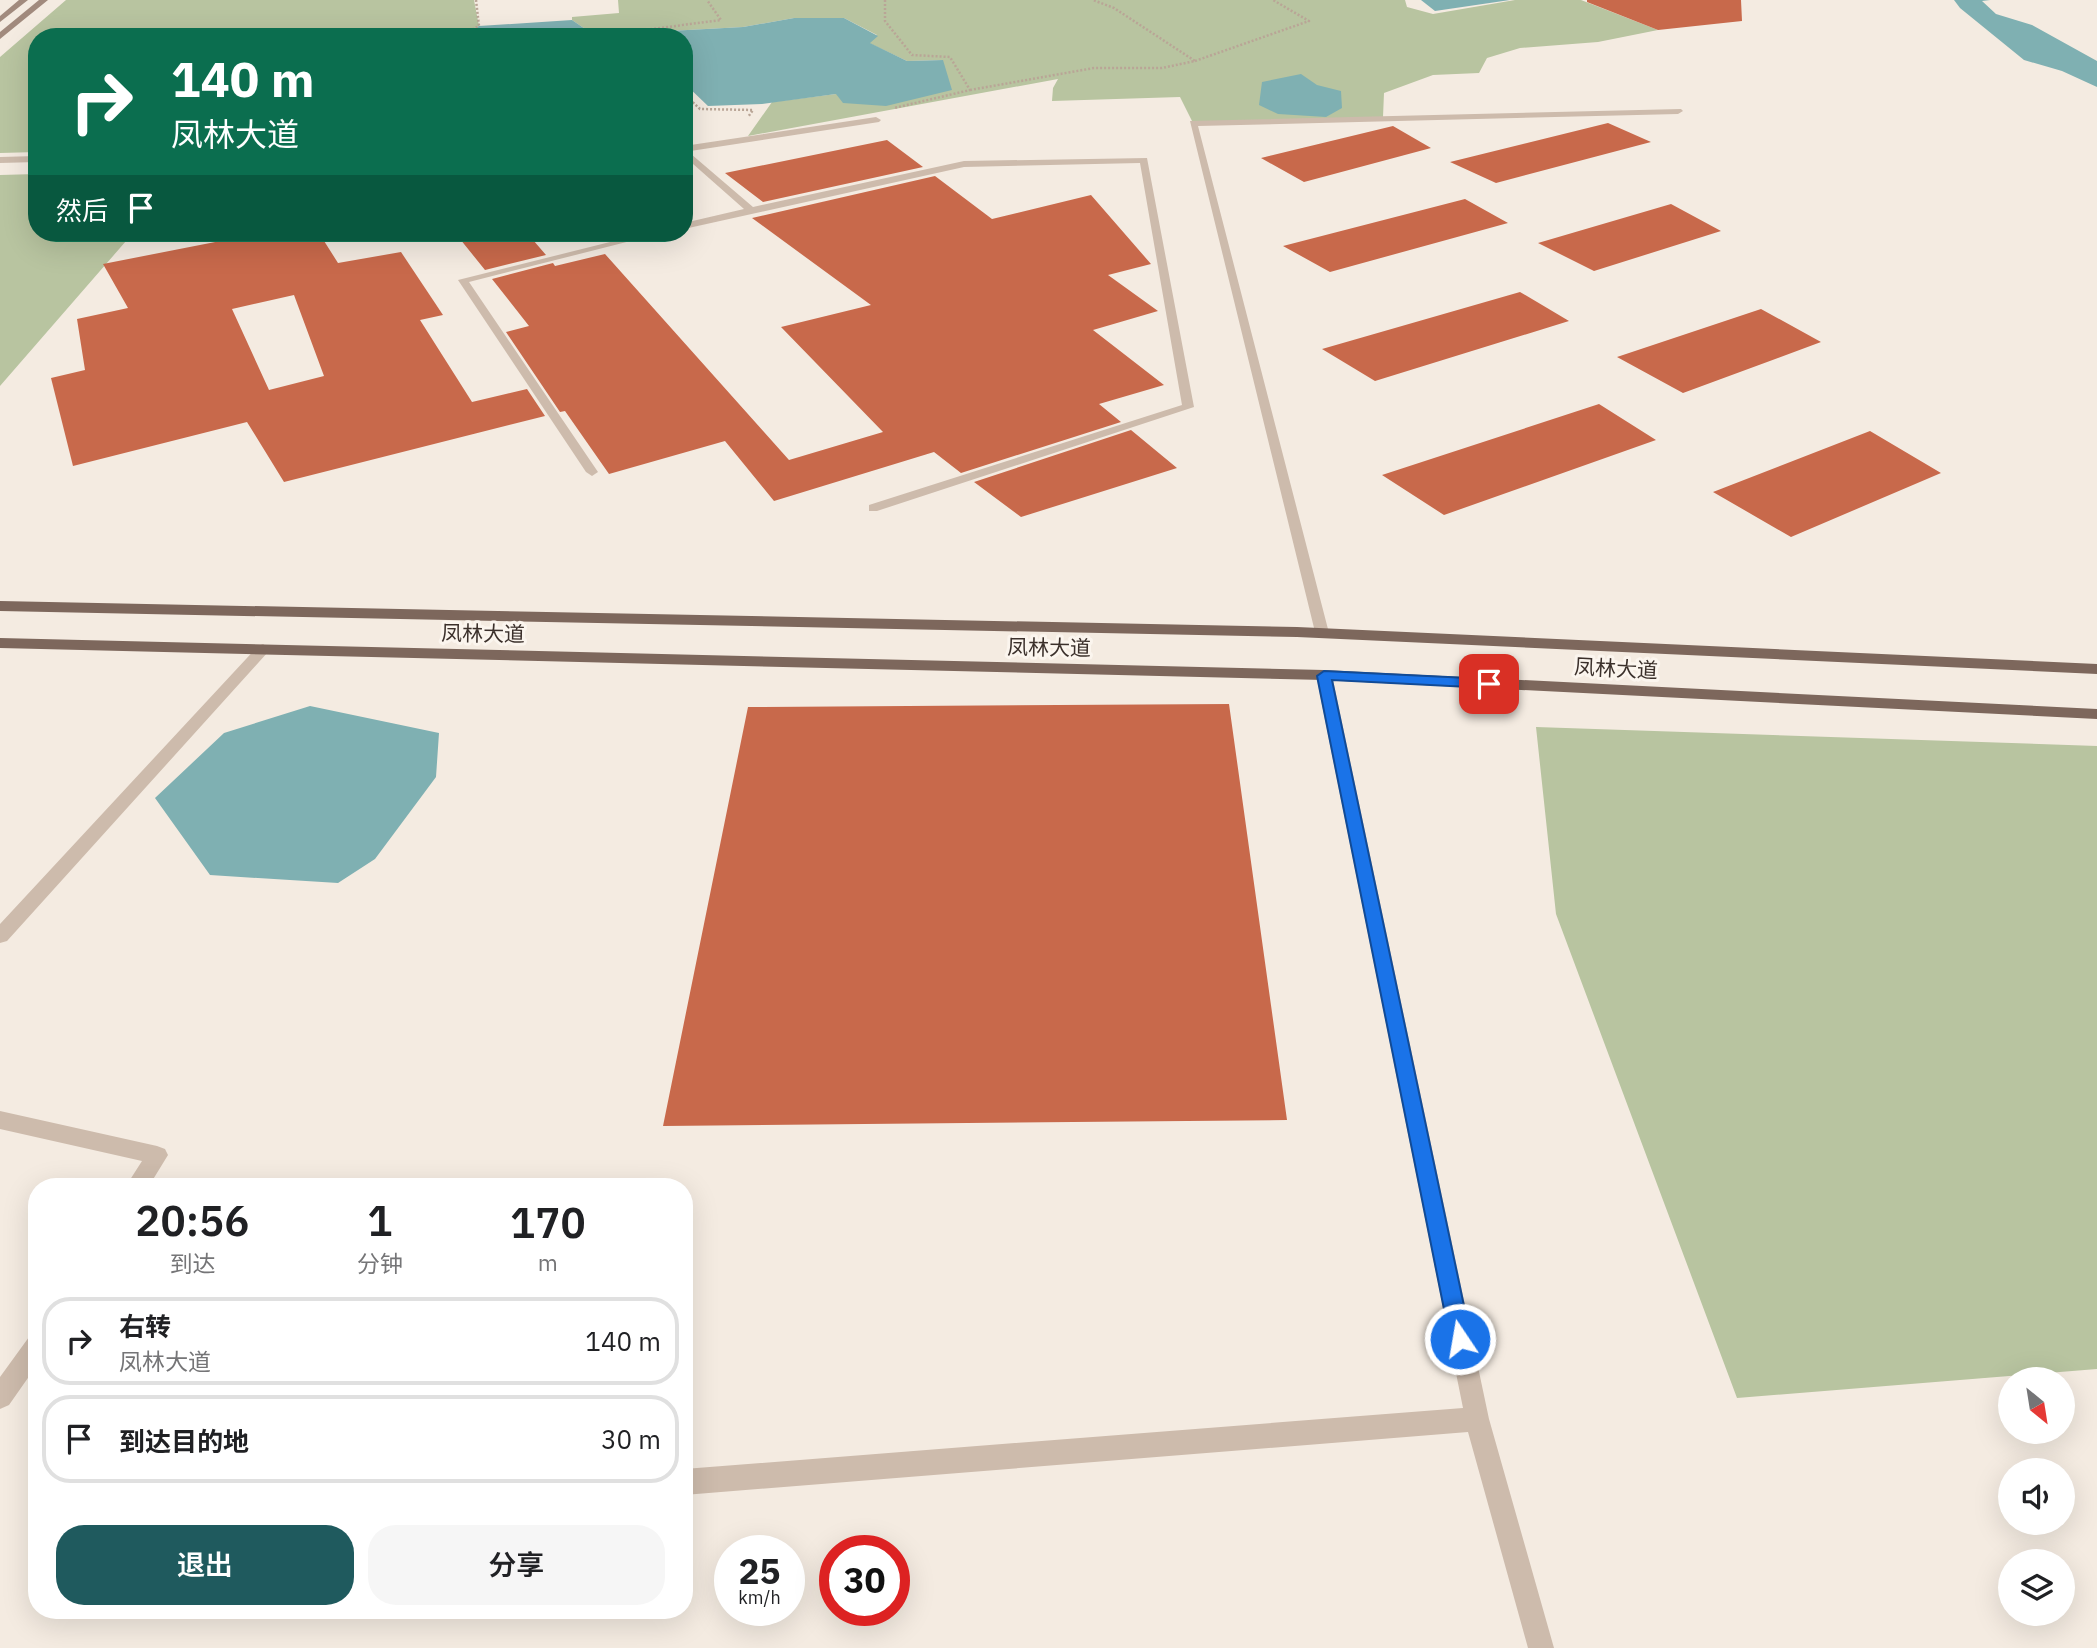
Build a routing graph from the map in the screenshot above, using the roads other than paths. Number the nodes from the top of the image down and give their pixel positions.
1 (24, 0) edge
2 (44, 0) edge
3 (0, 20) edge
4 (0, 36) edge
5 (1678, 111) dead end
6 (876, 120) road end
7 (693, 149) edge
8 (693, 158) edge
9 (28, 159) edge
10 (0, 160) edge
11 (751, 210) junction
12 (693, 224) edge
13 (620, 242) edge
14 (592, 472) dead end
15 (873, 508) dead end
16 (0, 606) edge
17 (1321, 633) junction
18 (0, 643) edge
19 (263, 649) junction
20 (2097, 669) edge
21 (1324, 676) junction
22 (2097, 714) edge
23 (0, 936) edge
24 (0, 1120) edge
25 (142, 1178) edge
26 (28, 1358) edge
27 (0, 1398) edge
28 (1477, 1419) junction
29 (693, 1481) edge
30 (1541, 1648) edge

1 - 3 main road
2 - 4 main road
5 - 17 street
6 - 7 street
8 - 11 lane
9 - 10 street
11 - 12 lane
11 - 15 lane
13 - 14 lane
16 - 17 main road, 凤林大道
17 - 20 main road, 凤林大道
18 - 19 main road, 凤林大道
19 - 21 main road, 凤林大道
19 - 23 street
21 - 22 main road, 凤林大道
21 - 28 street
24 - 25 street
26 - 27 street
28 - 29 street
28 - 30 street

